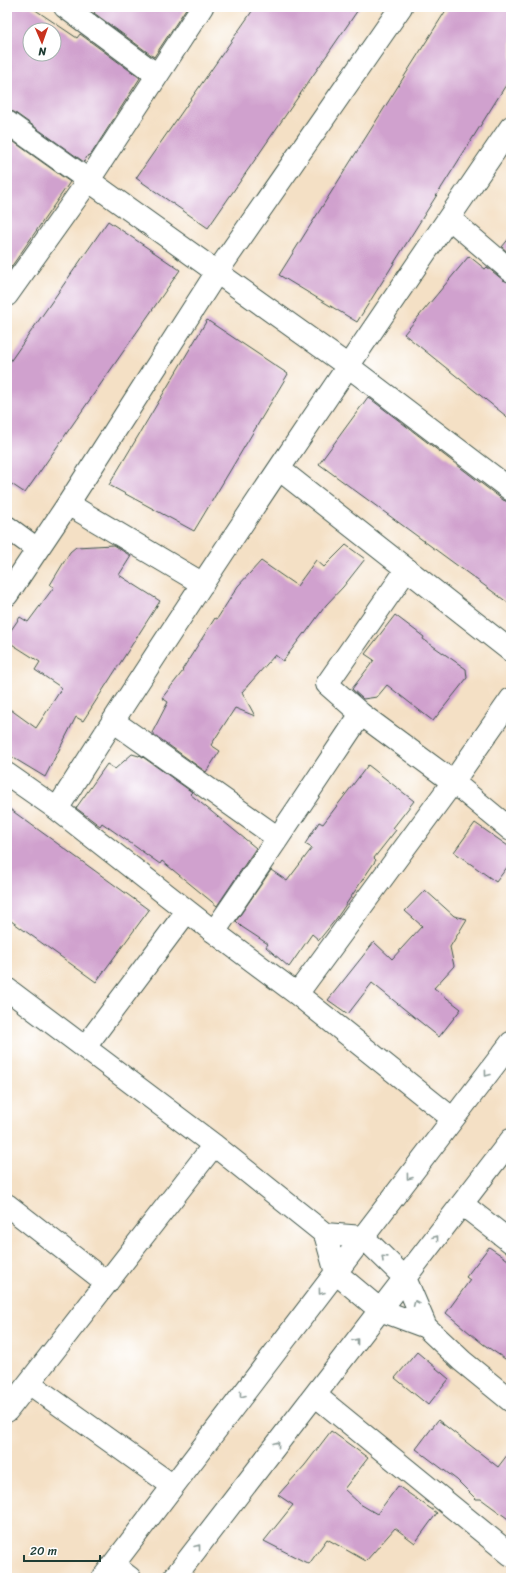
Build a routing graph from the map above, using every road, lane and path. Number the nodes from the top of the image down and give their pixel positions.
1 (65, 7) edge
2 (202, 7) edge
3 (401, 7) edge
4 (157, 75) junction
5 (7, 122) edge
6 (511, 127) edge
7 (89, 180) junction
8 (449, 218) junction
9 (511, 271) edge
10 (217, 272) junction
11 (7, 295) edge
12 (348, 366) junction
13 (279, 469) junction
14 (511, 490) edge
15 (68, 504) junction
16 (7, 528) edge
17 (37, 549) junction
18 (407, 569) junction
19 (202, 584) junction
20 (7, 595) edge
21 (511, 651) edge
22 (511, 699) edge
23 (361, 714) junction
24 (113, 721) junction
25 (7, 774) edge
26 (453, 782) junction
27 (58, 809) junction
28 (511, 830) edge
29 (278, 838) junction
30 (187, 910) junction
31 (214, 932) junction
32 (7, 989) edge
33 (297, 994) junction
34 (511, 1043) edge
35 (85, 1047) junction
36 (453, 1119) junction
37 (511, 1140) edge
38 (214, 1145) junction
39 (462, 1204) junction
40 (7, 1205) edge
41 (325, 1234) junction
42 (363, 1237) junction
43 (511, 1242) edge
44 (336, 1272) junction
45 (405, 1278) junction
46 (107, 1283) junction
47 (380, 1310) junction
48 (426, 1327) junction
49 (19, 1388) edge
50 (315, 1395) junction
51 (511, 1401) edge
52 (7, 1411) edge
53 (173, 1486) junction
54 (511, 1554) edge
55 (108, 1571) edge
56 (130, 1578) edge
57 (174, 1578) edge

1 - 4 street
2 - 4 street
3 - 10 street
4 - 7 street
5 - 7 street
6 - 8 street
7 - 10 street
7 - 11 street
8 - 9 street
8 - 12 street
10 - 12 street
10 - 15 street
12 - 13 street
12 - 14 street
13 - 18 street
13 - 19 street
15 - 17 street
15 - 19 street
16 - 17 street
17 - 20 street
18 - 21 street
18 - 23 street
19 - 24 street
22 - 26 street
23 - 26 street
23 - 29 street
24 - 27 street
24 - 29 street
25 - 27 street
26 - 28 street
26 - 33 street
27 - 30 street
29 - 31 street
30 - 31 street
30 - 35 street
31 - 33 street
32 - 35 street
33 - 36 street
34 -> 36 street
35 - 38 street
36 -> 42 street
37 - 39 street
38 - 41 street
38 - 46 street
39 - 43 street
45 -> 39 street
40 - 46 street
41 - 42 street
41 - 44 street
42 - 44 street
45 -> 42 street
44 - 47 street
44 -> 53 street
45 - 47 street
48 -> 45 street
46 - 49 street
47 - 48 street
50 -> 47 street
48 - 51 street
49 - 52 street
49 - 53 street
50 - 54 street
57 -> 50 street
53 - 55 street
55 - 56 street

